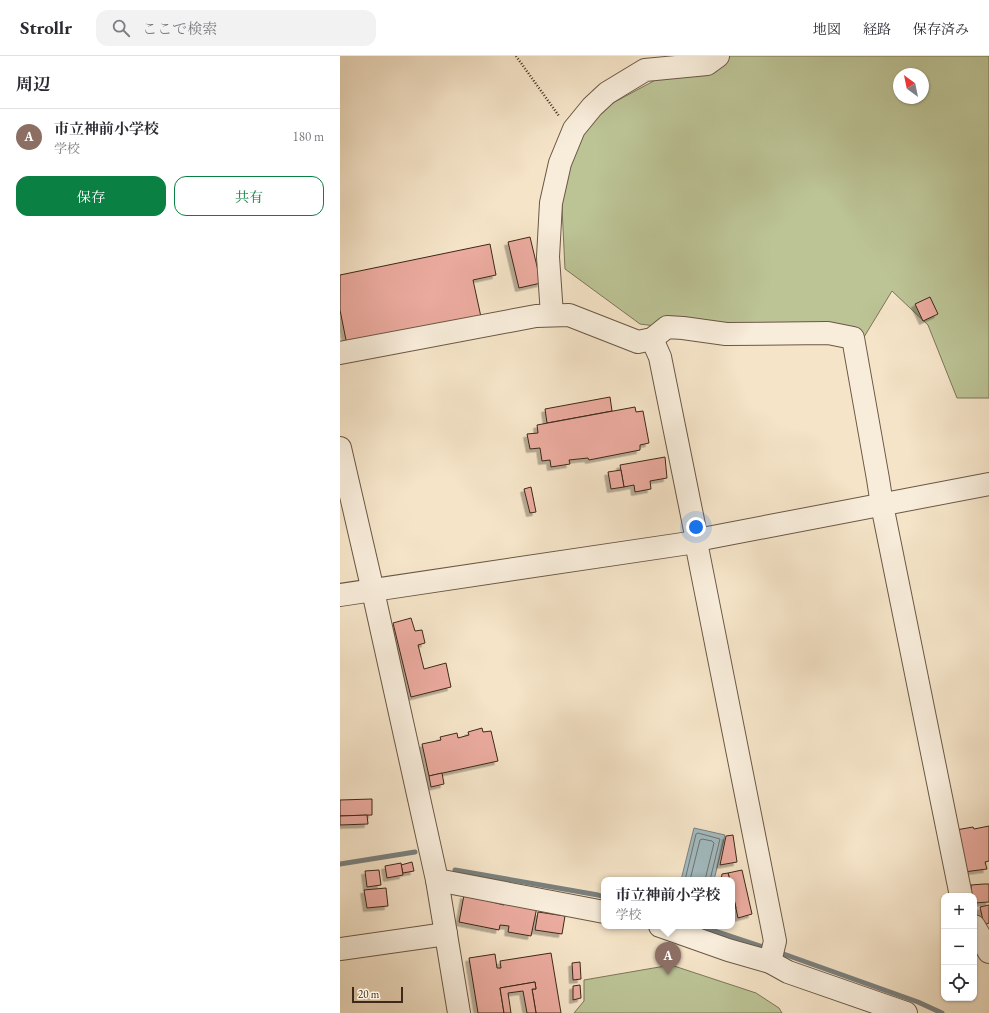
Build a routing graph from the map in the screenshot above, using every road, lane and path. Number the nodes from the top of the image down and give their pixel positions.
1 (516, 56) edge
2 (718, 56) edge
3 (572, 135) junction
4 (552, 315) junction
5 (652, 339) junction
6 (340, 353) edge
7 (340, 448) edge
8 (989, 484) edge
9 (882, 505) junction
10 (696, 541) junction
11 (373, 591) junction
12 (340, 595) edge
13 (437, 880) junction
14 (961, 893) edge
15 (601, 911) edge
16 (668, 929) edge
17 (976, 929) edge
18 (446, 934) junction
19 (340, 948) edge
20 (989, 952) edge
21 (772, 954) junction
22 (459, 1013) edge
23 (906, 1013) edge

1 - 3 path
2 - 3 street
3 - 4 street
4 - 5 street
4 - 6 street
5 - 9 street
5 - 10 street
7 - 11 street
8 - 9 street
9 - 10 street
9 - 14 street
10 - 11 street
10 - 21 street
11 - 12 street
11 - 13 street
13 - 15 street
13 - 18 street
16 - 21 street
17 - 20 street
18 - 19 street
18 - 22 street
21 - 23 street

